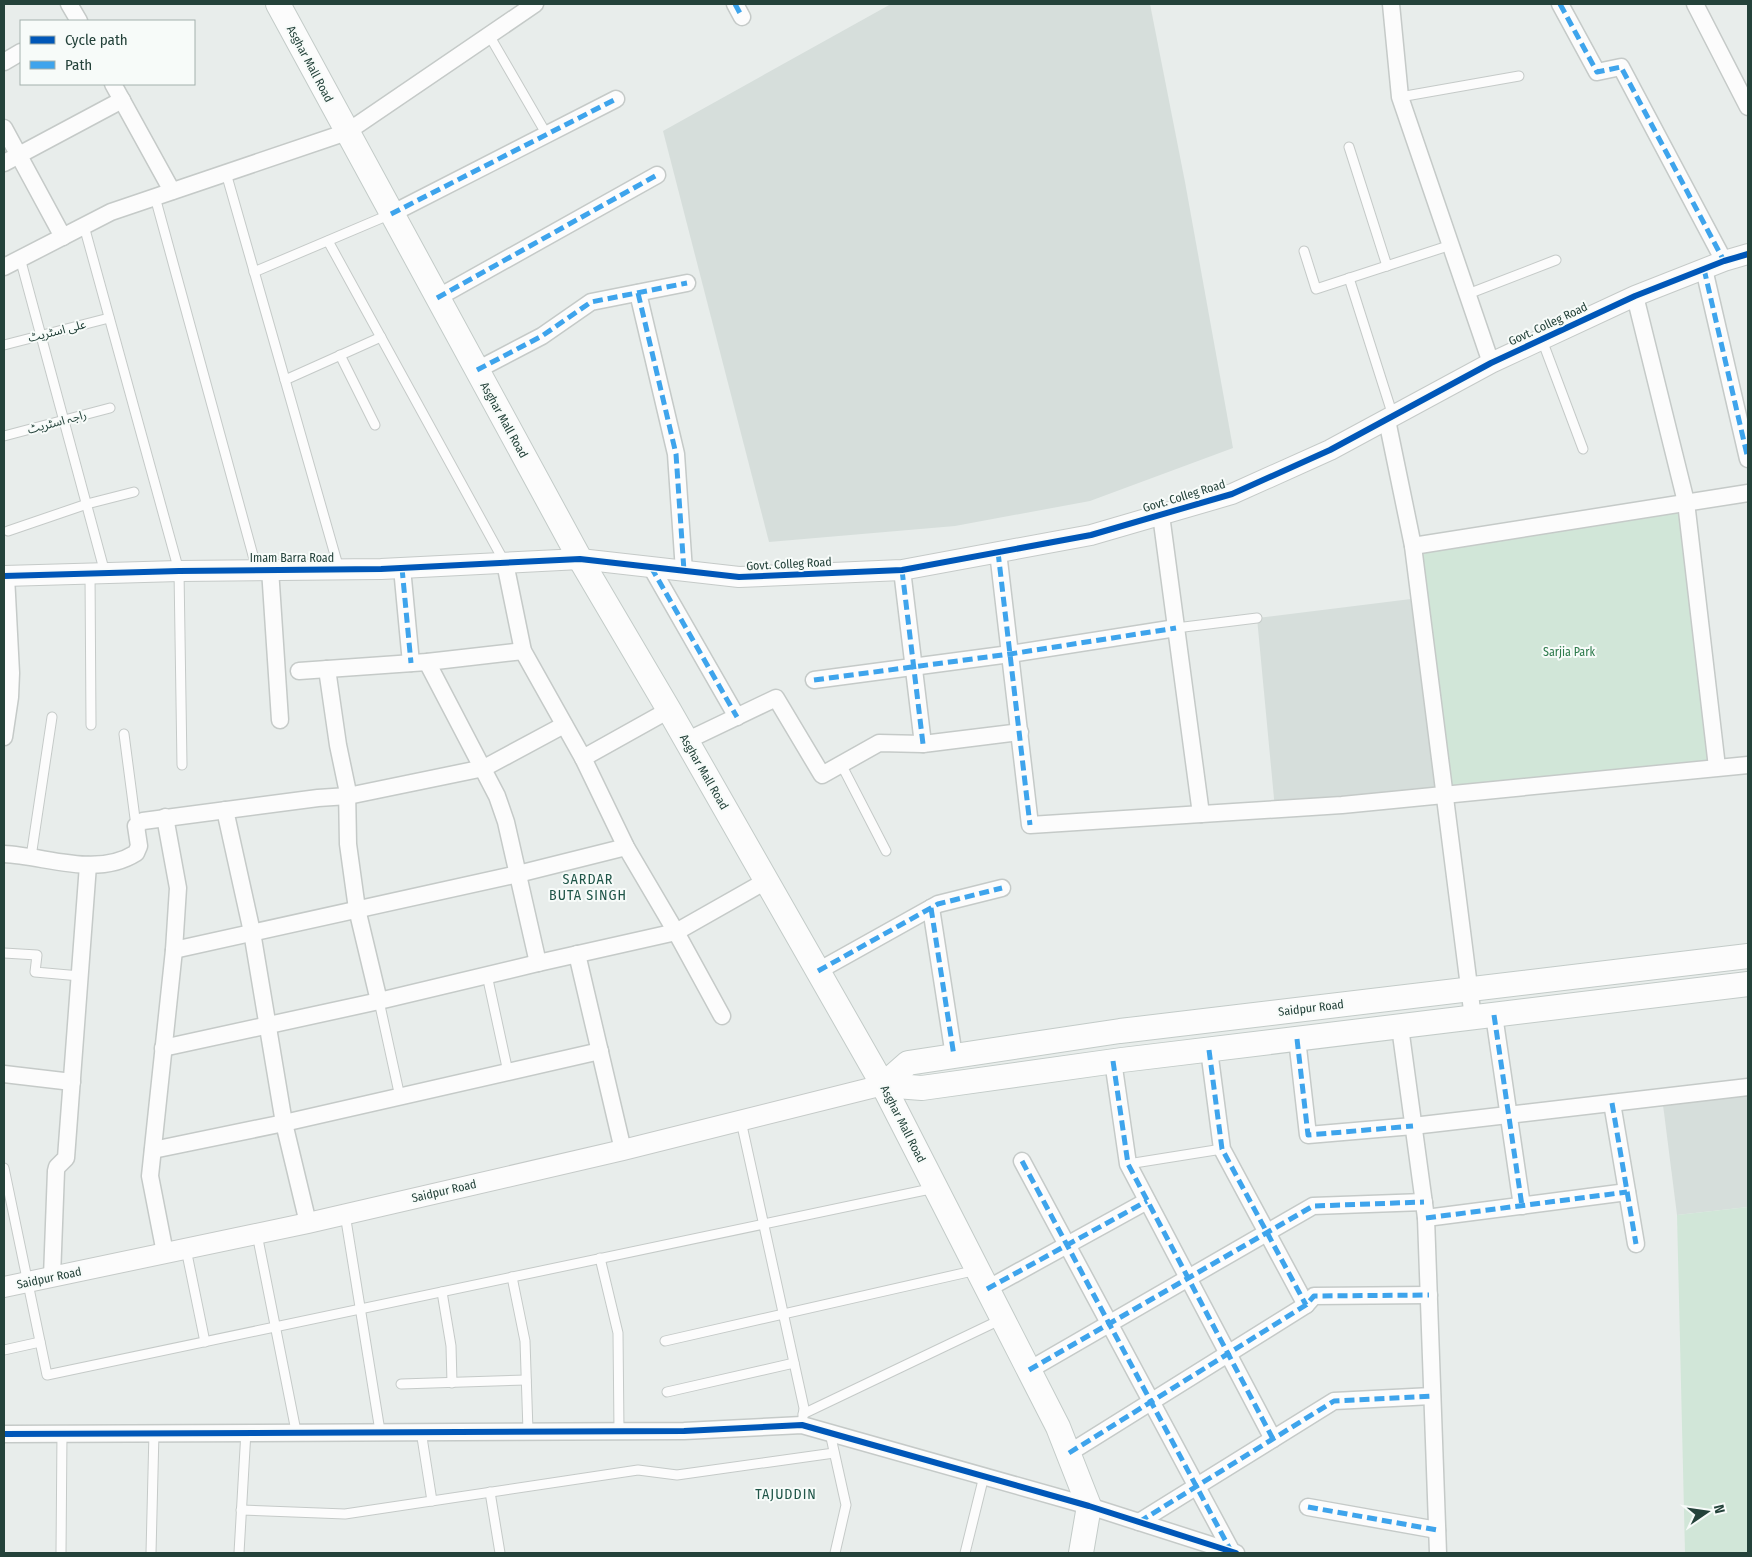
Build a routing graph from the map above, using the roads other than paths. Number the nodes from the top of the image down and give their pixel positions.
1 (69, 4) edge
2 (278, 4) edge
3 (535, 4) edge
4 (1391, 4) edge
5 (1560, 4) edge
6 (1695, 4) edge
7 (77, 20) edge
8 (489, 35) junction
9 (20, 53) edge
10 (4, 62) edge
11 (1519, 76) dead end
12 (114, 85) edge
13 (1400, 97) junction
14 (122, 100) junction
15 (616, 100) dead end
16 (1748, 106) edge
17 (4, 128) edge
18 (347, 132) junction
19 (547, 134) junction
20 (1349, 147) dead end
21 (19, 155) junction
22 (4, 163) edge
23 (226, 173) junction
24 (657, 175) dead end
25 (172, 191) junction
26 (154, 197) junction
27 (391, 214) junction
28 (84, 226) junction
29 (63, 237) junction
30 (328, 241) junction
31 (1451, 245) junction
32 (1304, 251) dead end
33 (1748, 254) edge
34 (20, 258) junction
35 (1556, 260) dead end
36 (1724, 260) junction
37 (4, 266) edge
38 (1387, 266) junction
39 (1704, 269) junction
40 (254, 272) junction
41 (1349, 278) junction
42 (687, 283) dead end
43 (638, 293) junction
44 (1468, 294) junction
45 (1635, 296) junction
46 (436, 298) junction
47 (109, 318) junction
48 (41, 335) junction
49 (381, 337) junction
50 (1542, 340) junction
51 (4, 345) edge
52 (340, 355) junction
53 (1491, 363) junction
54 (476, 370) junction
55 (285, 380) junction
56 (110, 408) dead end
57 (1390, 418) junction
58 (64, 420) junction
59 (375, 425) dead end
60 (4, 436) edge
61 (1583, 449) dead end
62 (1748, 459) edge
63 (134, 492) dead end
64 (1748, 492) edge
65 (1686, 502) junction
66 (87, 504) junction
67 (1161, 515) junction
68 (8, 531) dead end
69 (1413, 546) junction
70 (998, 552) junction
71 (580, 559) junction
72 (505, 563) junction
73 (651, 567) junction
74 (402, 568) junction
75 (264, 570) junction
76 (339, 570) junction
77 (902, 570) junction
78 (179, 571) junction
79 (684, 571) junction
80 (97, 573) junction
81 (5, 576) edge
82 (1257, 618) dead end
83 (1176, 628) junction
84 (523, 651) junction
85 (1010, 654) junction
86 (419, 663) junction
87 (914, 667) junction
88 (327, 670) junction
89 (299, 671) dead end
90 (814, 680) dead end
91 (669, 710) junction
92 (52, 717) dead end
93 (737, 717) junction
94 (280, 720) dead end
95 (91, 725) dead end
96 (564, 725) junction
97 (1020, 732) junction
98 (124, 734) dead end
99 (4, 737) edge
100 (686, 740) junction
101 (923, 744) junction
102 (583, 758) junction
103 (841, 764) junction
104 (1748, 764) edge
105 (182, 765) dead end
106 (1717, 767) junction
107 (484, 768) junction
108 (1444, 795) junction
109 (348, 796) junction
110 (225, 810) junction
111 (1201, 814) junction
112 (165, 817) junction
113 (136, 826) junction
114 (626, 847) junction
115 (886, 851) dead end
116 (4, 854) edge
117 (31, 857) junction
118 (88, 865) junction
119 (518, 874) junction
120 (766, 881) junction
121 (1002, 888) dead end
122 (931, 908) junction
123 (357, 909) junction
124 (252, 932) junction
125 (676, 932) junction
126 (174, 950) junction
127 (4, 953) edge
128 (577, 954) junction
129 (1748, 956) edge
130 (538, 963) junction
131 (818, 971) junction
132 (487, 975) junction
133 (80, 976) junction
134 (1748, 984) edge
135 (1469, 990) junction
136 (379, 1001) junction
137 (722, 1016) dead end
138 (1484, 1017) junction
139 (267, 1026) junction
140 (1400, 1027) junction
141 (1297, 1039) junction
142 (164, 1048) junction
143 (1209, 1050) junction
144 (600, 1051) junction
145 (954, 1056) junction
146 (1112, 1061) junction
147 (508, 1072) junction
148 (4, 1074) edge
149 (72, 1082) junction
150 (883, 1085) junction
151 (1748, 1087) edge
152 (400, 1097) junction
153 (1612, 1103) junction
154 (1509, 1115) junction
155 (741, 1121) junction
156 (284, 1123) junction
157 (1413, 1126) junction
158 (1222, 1149) junction
159 (153, 1150) junction
160 (623, 1150) junction
161 (1022, 1162) dead end
162 (1128, 1164) junction
163 (4, 1168) edge
164 (935, 1188) junction
165 (1627, 1192) junction
166 (1147, 1200) junction
167 (1424, 1202) junction
168 (1522, 1206) junction
169 (345, 1214) junction
170 (1426, 1218) junction
171 (308, 1222) junction
172 (763, 1224) junction
173 (1267, 1232) junction
174 (257, 1233) junction
175 (1636, 1244) dead end
176 (1067, 1245) junction
177 (186, 1248) junction
178 (165, 1253) junction
179 (600, 1258) junction
180 (52, 1277) junction
181 (512, 1277) junction
182 (1188, 1278) junction
183 (982, 1280) junction
184 (28, 1282) junction
185 (4, 1287) edge
186 (442, 1292) junction
187 (1428, 1295) junction
188 (1306, 1305) junction
189 (360, 1309) junction
190 (783, 1314) junction
191 (1002, 1319) junction
192 (1109, 1324) junction
193 (275, 1327) junction
194 (666, 1341) dead end
195 (40, 1342) junction
196 (205, 1342) junction
197 (4, 1350) edge
198 (1228, 1354) junction
199 (794, 1363) junction
200 (1029, 1370) junction
201 (526, 1380) junction
202 (452, 1383) junction
203 (401, 1384) dead end
204 (667, 1392) dead end
205 (1432, 1396) junction
206 (1152, 1402) junction
207 (802, 1420) junction
208 (4, 1430) edge
209 (620, 1430) junction
210 (296, 1431) junction
211 (380, 1431) junction
212 (421, 1431) junction
213 (528, 1431) junction
214 (154, 1432) junction
215 (246, 1432) junction
216 (62, 1433) junction
217 (830, 1433) junction
218 (1272, 1439) junction
219 (834, 1453) junction
220 (1069, 1453) junction
221 (984, 1476) junction
222 (1197, 1486) junction
223 (490, 1492) junction
224 (432, 1501) junction
225 (1089, 1506) junction
226 (1308, 1507) dead end
227 (241, 1510) junction
228 (1139, 1522) junction
229 (1437, 1530) junction
230 (60, 1553) edge
231 (151, 1553) edge
232 (239, 1553) edge
233 (500, 1553) edge
234 (835, 1553) edge
235 (965, 1553) edge
236 (1081, 1553) edge
237 (1234, 1553) edge
238 (1438, 1553) edge

1 - 7 street
2 - 18 main road, Asghar Mall Road
3 - 8 street
4 - 13 street
5 - 36 street
6 - 16 street
8 - 18 street
8 - 19 lane
9 - 10 street
11 - 13 lane
12 - 14 street
13 - 31 street
14 - 21 street
14 - 25 street
15 - 19 street
17 - 21 street
18 - 23 street
18 - 27 main road, Asghar Mall Road
19 - 27 street
20 - 38 lane
21 - 22 street
21 - 29 street
23 - 25 street
23 - 40 lane
24 - 46 street
25 - 26 street
26 - 28 street
26 - 75 lane
27 - 30 lane
27 - 46 main road, Asghar Mall Road
28 - 29 street
28 - 47 lane
29 - 34 street
30 - 40 lane
30 - 49 lane
31 - 38 lane
31 - 44 street
32 - 41 lane
33 - 36 street, Govt. Colleg Road
34 - 37 street
34 - 48 lane
35 - 44 lane
36 - 39 street, Govt. Colleg Road
38 - 41 lane
39 - 45 street, Govt. Colleg Road
39 - 62 street
40 - 55 lane
41 - 57 lane
42 - 43 street
43 - 54 street
43 - 79 street
44 - 53 street
45 - 50 street, Govt. Colleg Road
45 - 65 street
46 - 54 main road, Asghar Mall Road
47 - 48 lane, علی اسٹریٹ
47 - 78 lane
48 - 51 lane, علی اسٹریٹ
48 - 58 lane
49 - 52 lane
49 - 72 lane
50 - 53 street, Govt. Colleg Road
50 - 61 lane
52 - 55 lane
52 - 59 lane
53 - 57 street, Govt. Colleg Road
54 - 71 main road, Asghar Mall Road
55 - 76 lane
56 - 58 lane, راجہ اسٹریٹ
57 - 67 street, Govt. Colleg Road
57 - 69 street
58 - 60 lane, راجہ اسٹریٹ
58 - 66 lane
63 - 66 lane
64 - 65 street
65 - 69 street
65 - 106 street
66 - 68 lane
66 - 80 lane
67 - 70 street, Govt. Colleg Road
67 - 83 street
69 - 108 street
70 - 77 street, Govt. Colleg Road
70 - 85 street
71 - 72 street, Imam Barra Road
71 - 73 street, Govt. Colleg Road
71 - 91 main road, Asghar Mall Road
72 - 74 street, Imam Barra Road
72 - 84 street
73 - 79 street, Govt. Colleg Road
73 - 93 street
74 - 76 street, Imam Barra Road
74 - 86 street
75 - 76 street, Imam Barra Road
75 - 78 street, Imam Barra Road
75 - 94 street
77 - 79 street, Govt. Colleg Road
77 - 87 street
78 - 80 street, Imam Barra Road
78 - 105 lane
80 - 81 street, Imam Barra Road
80 - 95 lane
81 - 99 street
82 - 83 lane
83 - 85 street
83 - 111 street
84 - 86 street
84 - 96 street
85 - 87 street
85 - 97 street
86 - 88 street
86 - 107 street
87 - 90 street
87 - 101 street
88 - 89 street
88 - 109 street
91 - 100 main road, Asghar Mall Road
91 - 102 street
92 - 117 lane
93 - 100 street
93 - 103 street
96 - 102 street
96 - 107 street
97 - 101 street
97 - 111 street
98 - 113 lane
100 - 120 main road, Asghar Mall Road
101 - 103 street
102 - 114 street
103 - 115 lane
104 - 106 street
106 - 108 street
107 - 109 street
107 - 119 street
108 - 111 street
108 - 135 street
109 - 110 street
109 - 123 street
110 - 112 street
110 - 124 street
112 - 113 street
112 - 126 street
113 - 118 street
114 - 119 street
114 - 125 street
116 - 117 street
117 - 118 street
118 - 133 street
119 - 123 street
119 - 130 street
120 - 125 street
120 - 131 main road, Asghar Mall Road
121 - 122 street
122 - 131 street
122 - 145 street
123 - 124 street
123 - 136 street
124 - 126 street
124 - 139 street
125 - 128 street
125 - 137 street
126 - 142 street
127 - 133 lane
128 - 130 street
128 - 144 street
129 - 135 main road, Saidpur Road
130 - 132 street
131 - 150 main road, Asghar Mall Road
132 - 136 street
132 - 147 lane
133 - 149 street
134 - 138 main road, Saidpur Road
135 - 138 street
135 - 145 main road, Saidpur Road
136 - 139 street
136 - 152 lane
138 - 140 main road, Saidpur Road
138 - 154 street
139 - 142 street
139 - 156 street
140 - 141 main road, Saidpur Road
140 - 157 street
141 - 143 main road, Saidpur Road
141 - 157 street
142 - 159 street
143 - 146 main road, Saidpur Road
143 - 158 street
144 - 147 street
144 - 160 street
145 - 150 main road, Saidpur Road
146 - 150 main road, Saidpur Road
146 - 162 street
147 - 152 street
148 - 149 street
149 - 180 street
150 - 155 street, Saidpur Road
150 - 164 main road, Asghar Mall Road
151 - 153 street
152 - 156 street
153 - 154 street
153 - 165 street
154 - 157 street
154 - 168 street
155 - 160 street, Saidpur Road
155 - 172 lane
156 - 159 street
156 - 171 street
157 - 167 street
158 - 162 lane
158 - 173 street
159 - 178 street
160 - 169 street, Saidpur Road
161 - 176 street
162 - 166 street
163 - 184 lane
164 - 172 lane
164 - 183 main road, Asghar Mall Road
165 - 168 street
165 - 175 street
166 - 176 street
166 - 182 street
167 - 170 street
167 - 173 street
168 - 170 street
169 - 171 street, Saidpur Road
169 - 189 lane
170 - 187 street
171 - 174 street, Saidpur Road
172 - 179 lane
172 - 190 lane
173 - 182 street
173 - 188 street
174 - 177 street, Saidpur Road
174 - 193 lane
176 - 183 street
176 - 192 street
177 - 178 street, Saidpur Road
177 - 196 lane
178 - 180 street, Saidpur Road
179 - 181 lane
179 - 209 lane
180 - 184 street, Saidpur Road
181 - 186 lane
181 - 201 lane
182 - 192 street
182 - 198 street
183 - 190 lane
183 - 191 main road, Asghar Mall Road
184 - 185 street, Saidpur Road
184 - 195 lane
186 - 189 lane
186 - 202 lane
187 - 188 street
187 - 205 street
188 - 198 street
189 - 193 lane
189 - 211 lane
190 - 194 lane
190 - 199 lane
191 - 200 main road, Asghar Mall Road
191 - 207 lane
192 - 200 street
192 - 206 street
193 - 196 lane
193 - 210 lane
195 - 196 lane
195 - 197 lane
198 - 206 street
198 - 218 street
199 - 204 lane
199 - 207 lane
200 - 220 main road, Asghar Mall Road
201 - 202 lane
201 - 213 lane
202 - 203 lane
205 - 218 street
205 - 229 street
206 - 220 street
206 - 222 street
207 - 209 street
207 - 217 street
208 - 216 street
209 - 213 street
210 - 211 street
210 - 215 street
211 - 212 street
212 - 213 street
212 - 224 lane
214 - 215 street
214 - 216 street
214 - 231 lane
215 - 227 lane
216 - 230 lane
217 - 219 lane
217 - 221 street
218 - 222 street
219 - 223 lane
219 - 234 lane
220 - 225 main road, Asghar Mall Road
221 - 225 street
221 - 235 lane
222 - 228 street
222 - 237 street
223 - 224 lane
223 - 233 lane
224 - 227 lane
225 - 228 street
225 - 236 main road
226 - 229 street
227 - 232 lane
228 - 237 street
229 - 238 street

